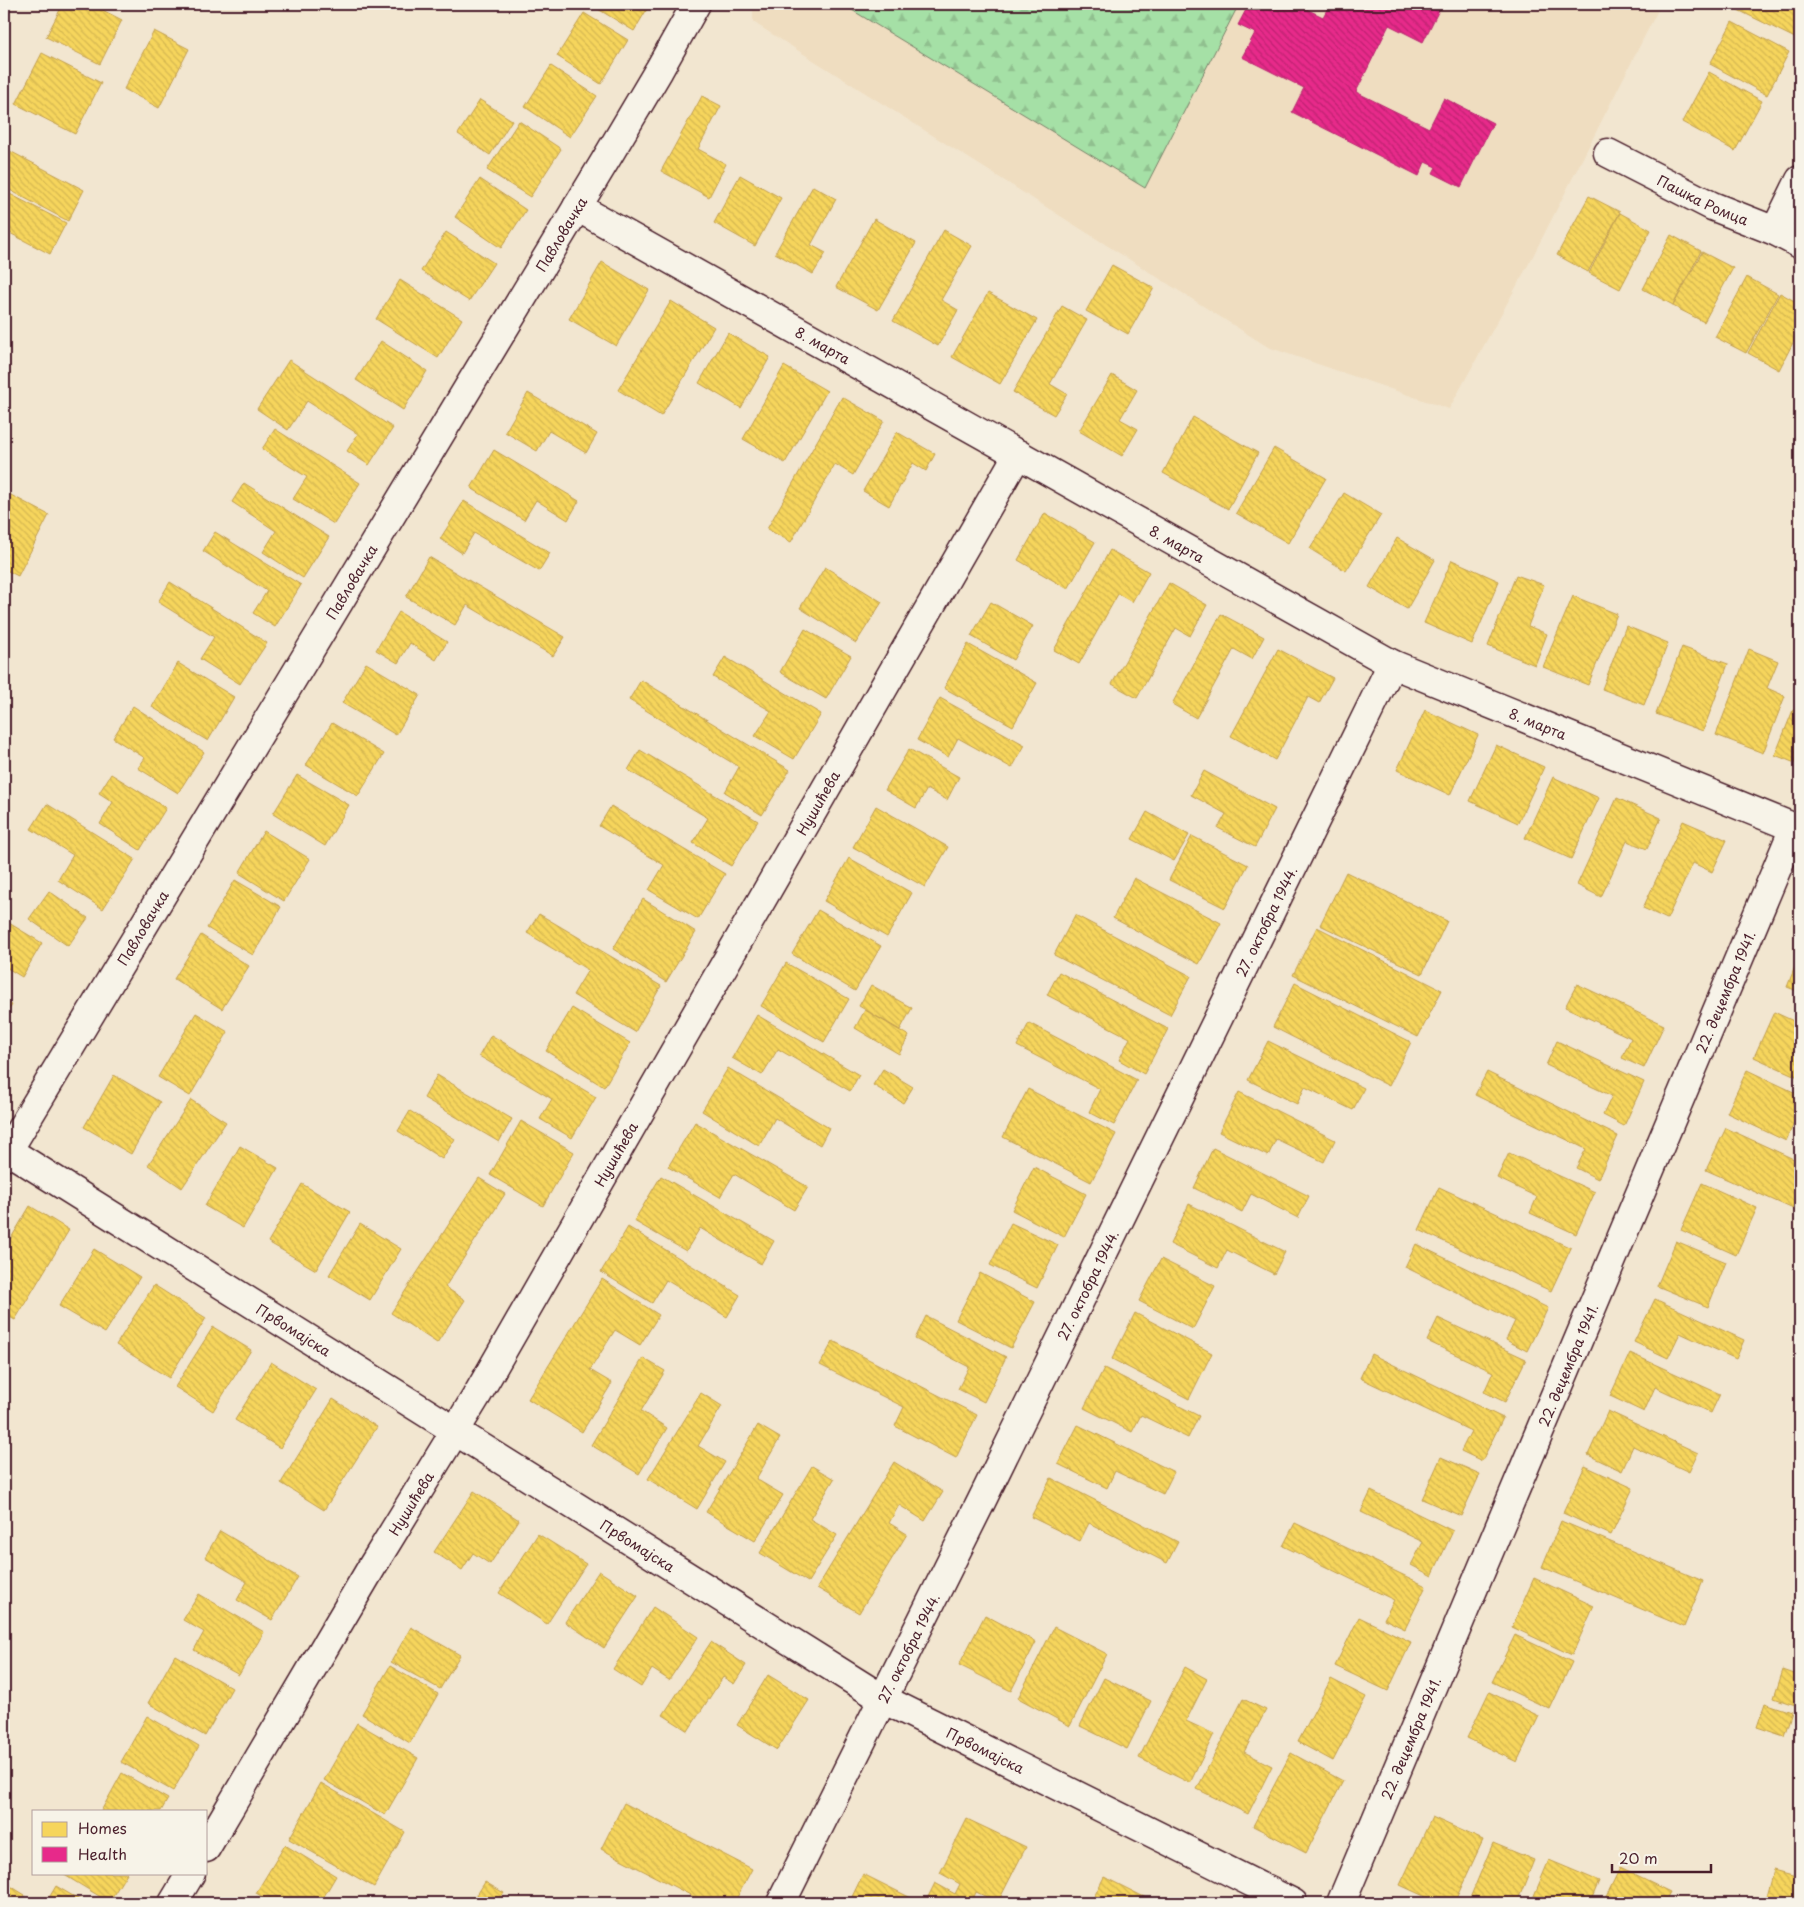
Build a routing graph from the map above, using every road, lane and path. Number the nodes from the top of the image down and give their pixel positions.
1 (696, 4) edge
2 (1608, 153) dead end
3 (1800, 180) edge
4 (577, 207) junction
5 (1775, 231) junction
6 (1800, 244) edge
7 (1018, 454) junction
8 (1392, 664) junction
9 (1797, 829) edge
10 (5, 1152) edge
11 (454, 1431) junction
12 (883, 1699) junction
13 (208, 1845) edge
14 (190, 1874) edge
15 (174, 1903) edge
16 (781, 1903) edge
17 (1293, 1903) edge
18 (1341, 1903) edge

1 - 4 street, Павловачка
2 - 5 street, Пашка Ромца
3 - 5 street
4 - 7 street, 8. марта
4 - 10 street, Павловачка
5 - 6 street, Пашка Ромца
7 - 8 street, 8. марта
7 - 11 street, Нушићева
8 - 9 street, 8. марта
8 - 12 street, 27. октобра 1944.
9 - 18 street, 22. децембра 1941.
10 - 11 street, Првомајска
11 - 12 street, Првомајска
11 - 13 street, Нушићева
12 - 16 street, 27. октобра 1944.
12 - 17 street, Првомајска
14 - 15 street

